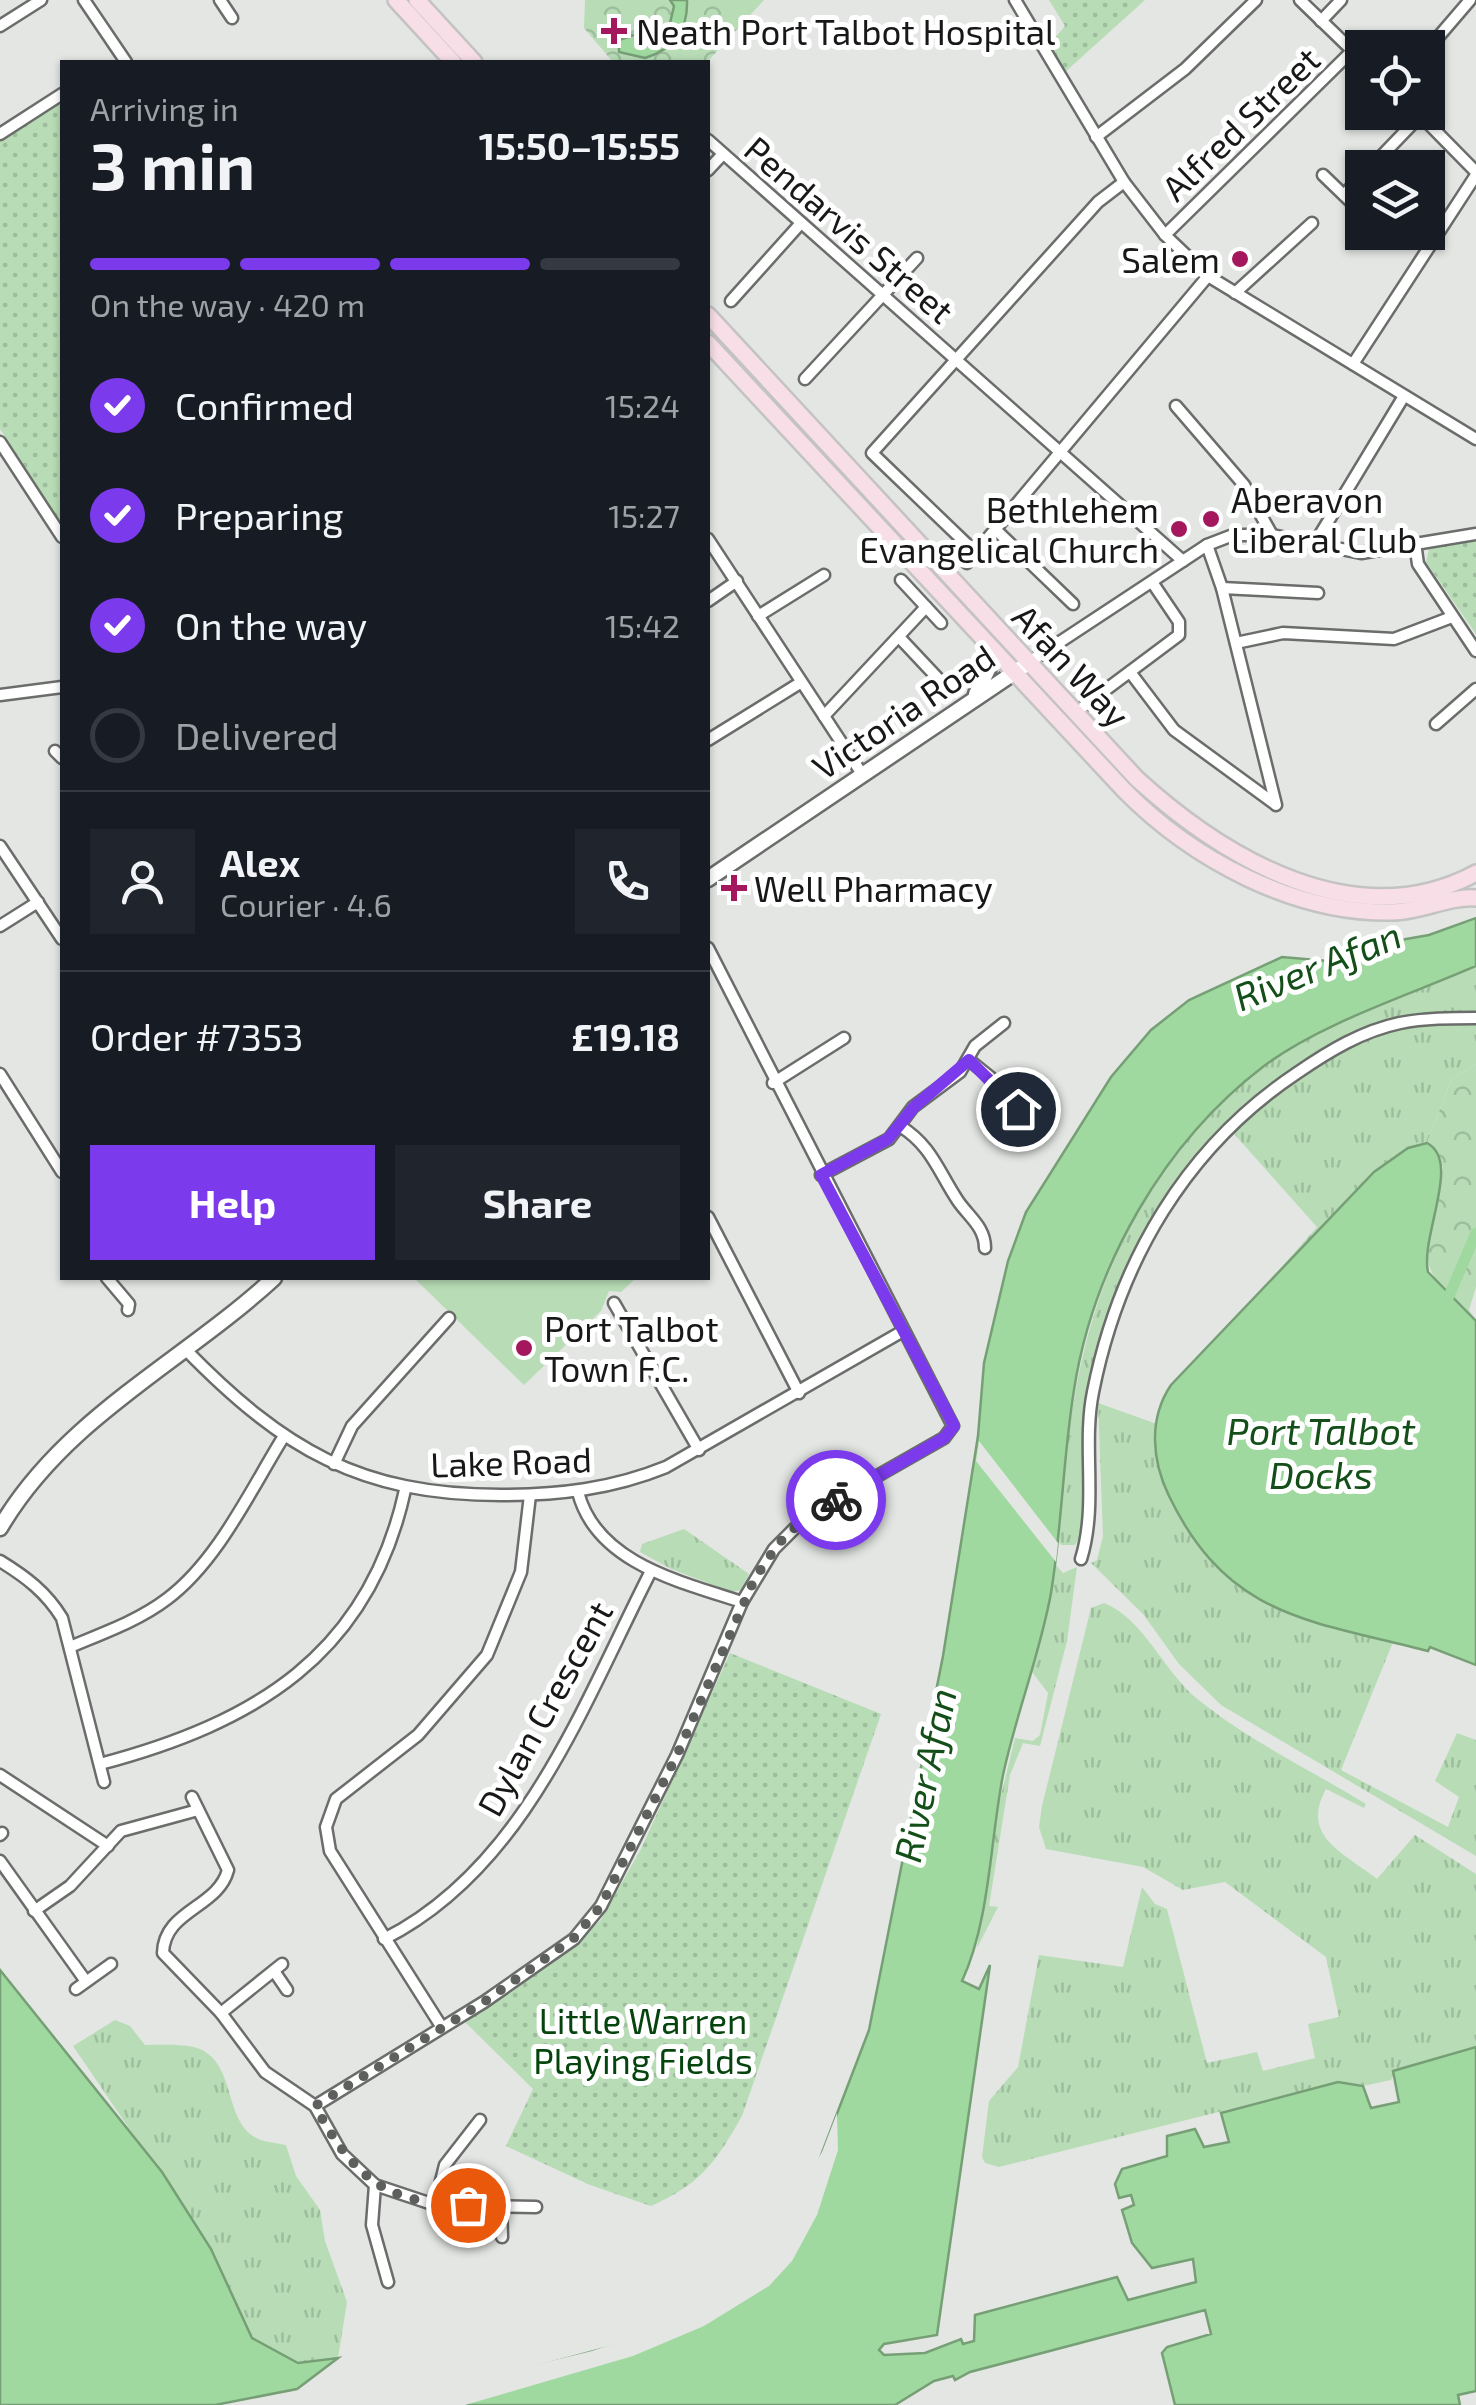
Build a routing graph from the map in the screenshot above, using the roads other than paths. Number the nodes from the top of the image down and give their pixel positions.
1 (41, 0) edge
2 (220, 0) edge
3 (396, 0) edge
4 (416, 0) edge
5 (1015, 0) edge
6 (1256, 0) edge
7 (1300, 0) edge
8 (1342, 0) edge
9 (1470, 0) edge
10 (89, 2) edge
11 (232, 18) dead end
12 (1321, 21) junction
13 (0, 25) edge
14 (1445, 30) edge
15 (1345, 43) edge
16 (1345, 58) edge
17 (123, 59) edge
18 (450, 60) edge
19 (472, 60) edge
20 (60, 95) edge
21 (1404, 130) edge
22 (1434, 130) edge
23 (0, 134) edge
24 (1096, 137) junction
25 (710, 142) edge
26 (1386, 150) edge
27 (723, 154) junction
28 (710, 168) edge
29 (1476, 173) edge
30 (1323, 175) dead end
31 (1124, 182) junction
32 (1345, 196) edge
33 (1294, 222) dead end
34 (801, 223) junction
35 (1165, 235) junction
36 (917, 258) dead end
37 (1208, 276) junction
38 (1235, 293) junction
39 (883, 296) junction
40 (732, 301) dead end
41 (710, 317) edge
42 (710, 344) edge
43 (957, 360) junction
44 (1352, 364) junction
45 (805, 379) dead end
46 (1404, 396) junction
47 (1176, 406) dead end
48 (1476, 439) edge
49 (0, 442) edge
50 (1061, 451) junction
51 (994, 528) junction
52 (60, 534) edge
53 (1476, 534) edge
54 (1272, 535) junction
55 (710, 542) edge
56 (1315, 543) junction
57 (1414, 543) junction
58 (1207, 545) junction
59 (975, 552) junction
60 (1183, 561) junction
61 (967, 563) dead end
62 (824, 575) dead end
63 (901, 580) dead end
64 (737, 582) junction
65 (1152, 582) junction
66 (1222, 588) junction
67 (1318, 593) dead end
68 (710, 600) edge
69 (1073, 604) dead end
70 (926, 606) junction
71 (758, 616) junction
72 (1452, 617) junction
73 (940, 623) dead end
74 (899, 637) junction
75 (1236, 644) junction
76 (1476, 651) edge
77 (996, 653) junction
78 (1028, 662) junction
79 (1130, 672) junction
80 (1014, 673) junction
81 (800, 683) junction
82 (60, 687) edge
83 (946, 687) dead end
84 (1476, 689) edge
85 (0, 695) edge
86 (973, 699) junction
87 (1084, 706) dead end
88 (824, 716) junction
89 (1436, 724) dead end
90 (710, 739) edge
91 (862, 774) junction
92 (0, 846) edge
93 (1476, 873) edge
94 (710, 878) edge
95 (1476, 898) edge
96 (38, 902) junction
97 (58, 922) edge
98 (0, 926) edge
99 (710, 952) edge
100 (1476, 1018) edge
101 (983, 1020) dead end
102 (1004, 1022) dead end
103 (990, 1032) junction
104 (825, 1035) dead end
105 (844, 1038) dead end
106 (831, 1046) junction
107 (969, 1060) junction
108 (0, 1074) edge
109 (773, 1082) junction
110 (1018, 1109) junction
111 (1008, 1116) dead end
112 (1026, 1122) dead end
113 (900, 1126) junction
114 (60, 1169) edge
115 (821, 1175) junction
116 (710, 1221) edge
117 (999, 1233) dead end
118 (109, 1280) edge
119 (272, 1280) edge
120 (614, 1303) dead end
121 (128, 1310) dead end
122 (449, 1318) dead end
123 (904, 1331) junction
124 (186, 1350) junction
125 (799, 1393) junction
126 (284, 1436) junction
127 (699, 1450) junction
128 (334, 1464) junction
129 (404, 1490) junction
130 (578, 1492) junction
131 (530, 1495) junction
132 (0, 1528) edge
133 (1082, 1559) dead end
134 (0, 1562) edge
135 (651, 1571) junction
136 (742, 1602) junction
137 (70, 1646) junction
138 (100, 1764) junction
139 (0, 1775) edge
140 (104, 1782) dead end
141 (192, 1796) dead end
142 (198, 1810) junction
143 (108, 1846) junction
144 (0, 1861) edge
145 (34, 1911) junction
146 (384, 1939) junction
147 (110, 1964) dead end
148 (287, 1990) dead end
149 (221, 2014) junction
150 (441, 2026) junction
151 (315, 2106) junction
152 (480, 2120) dead end
153 (375, 2185) junction
154 (436, 2205) junction
155 (500, 2206) junction
156 (536, 2207) dead end
157 (502, 2237) dead end
158 (400, 2269) dead end

1 - 13 street
2 - 11 street
3 - 18 main road
4 - 19 main road
5 - 24 street
6 - 24 street
7 - 12 street
8 - 12 street
9 - 14 street
10 - 17 street
12 - 15 street
16 - 35 street, Alfred Street
20 - 23 street
21 - 26 street
22 - 29 street
24 - 31 street
25 - 27 street, Pendarvis Street
27 - 28 street
27 - 34 street, Pendarvis Street
29 - 44 street
30 - 32 street
31 - 35 street
31 - 43 street
33 - 38 street
34 - 39 street, Pendarvis Street
34 - 40 street
35 - 37 street
36 - 39 street
37 - 38 street
37 - 50 street
38 - 44 street
39 - 43 street, Pendarvis Street
39 - 45 street
41 - 78 main road, Afan Way
42 - 77 main road, Afan Way
43 - 50 street, Pendarvis Street
43 - 59 street
44 - 46 street
46 - 48 street
46 - 56 street
47 - 54 street
49 - 52 street
50 - 51 street
50 - 60 street, Pendarvis Street
51 - 59 street
51 - 69 street
53 - 57 street
54 - 56 street
54 - 58 street
55 - 64 street
56 - 57 street
57 - 72 street
58 - 60 street, Victoria Road
58 - 66 street
59 - 61 street
60 - 65 street, Victoria Road
62 - 71 street
63 - 70 street
64 - 68 street
64 - 71 street
65 - 78 street, Victoria Road
65 - 79 street
66 - 67 street
66 - 75 street
70 - 73 street
70 - 74 street
71 - 81 street
72 - 75 street
72 - 76 street
74 - 83 street
74 - 88 street
75 - 79 street
77 - 80 main road, Afan Way
77 - 86 street
78 - 80 street, Victoria Road
78 - 93 main road, Afan Way
79 - 87 street
80 - 86 street, Victoria Road
80 - 95 main road, Afan Way
81 - 88 street
81 - 90 street
82 - 85 street
84 - 89 street
86 - 91 street, Victoria Road
88 - 91 street
91 - 94 street, Victoria Road
92 - 96 street
96 - 97 street
96 - 98 street
99 - 109 street
100 - 133 street
101 - 103 street
102 - 103 street
103 - 107 street
104 - 106 street
105 - 106 street
106 - 109 street
107 - 110 street
107 - 113 street
108 - 114 street
109 - 115 street
110 - 111 street
110 - 112 street
113 - 115 street
113 - 117 street
115 - 123 street
116 - 125 street
118 - 121 street
119 - 124 street
120 - 127 street
122 - 128 street
123 - 125 street, Lake Road
123 - 136 street
124 - 126 street, Lake Road
124 - 132 street
125 - 127 street, Lake Road
126 - 128 street, Lake Road
126 - 137 street
127 - 130 street, Lake Road
128 - 129 street, Lake Road
129 - 131 street, Lake Road
129 - 138 street
130 - 131 street, Lake Road
130 - 135 street
131 - 146 street
134 - 137 street
135 - 136 street
135 - 146 street, Dylan Crescent
136 - 150 street
137 - 138 street
138 - 140 street
139 - 143 street
141 - 142 street
142 - 143 street
142 - 149 street
143 - 145 street
144 - 145 street
145 - 147 street
146 - 150 street
148 - 149 street
149 - 151 street
150 - 151 street
151 - 153 street
152 - 154 street
153 - 154 street
153 - 158 street
154 - 155 street
155 - 156 street
155 - 157 street

